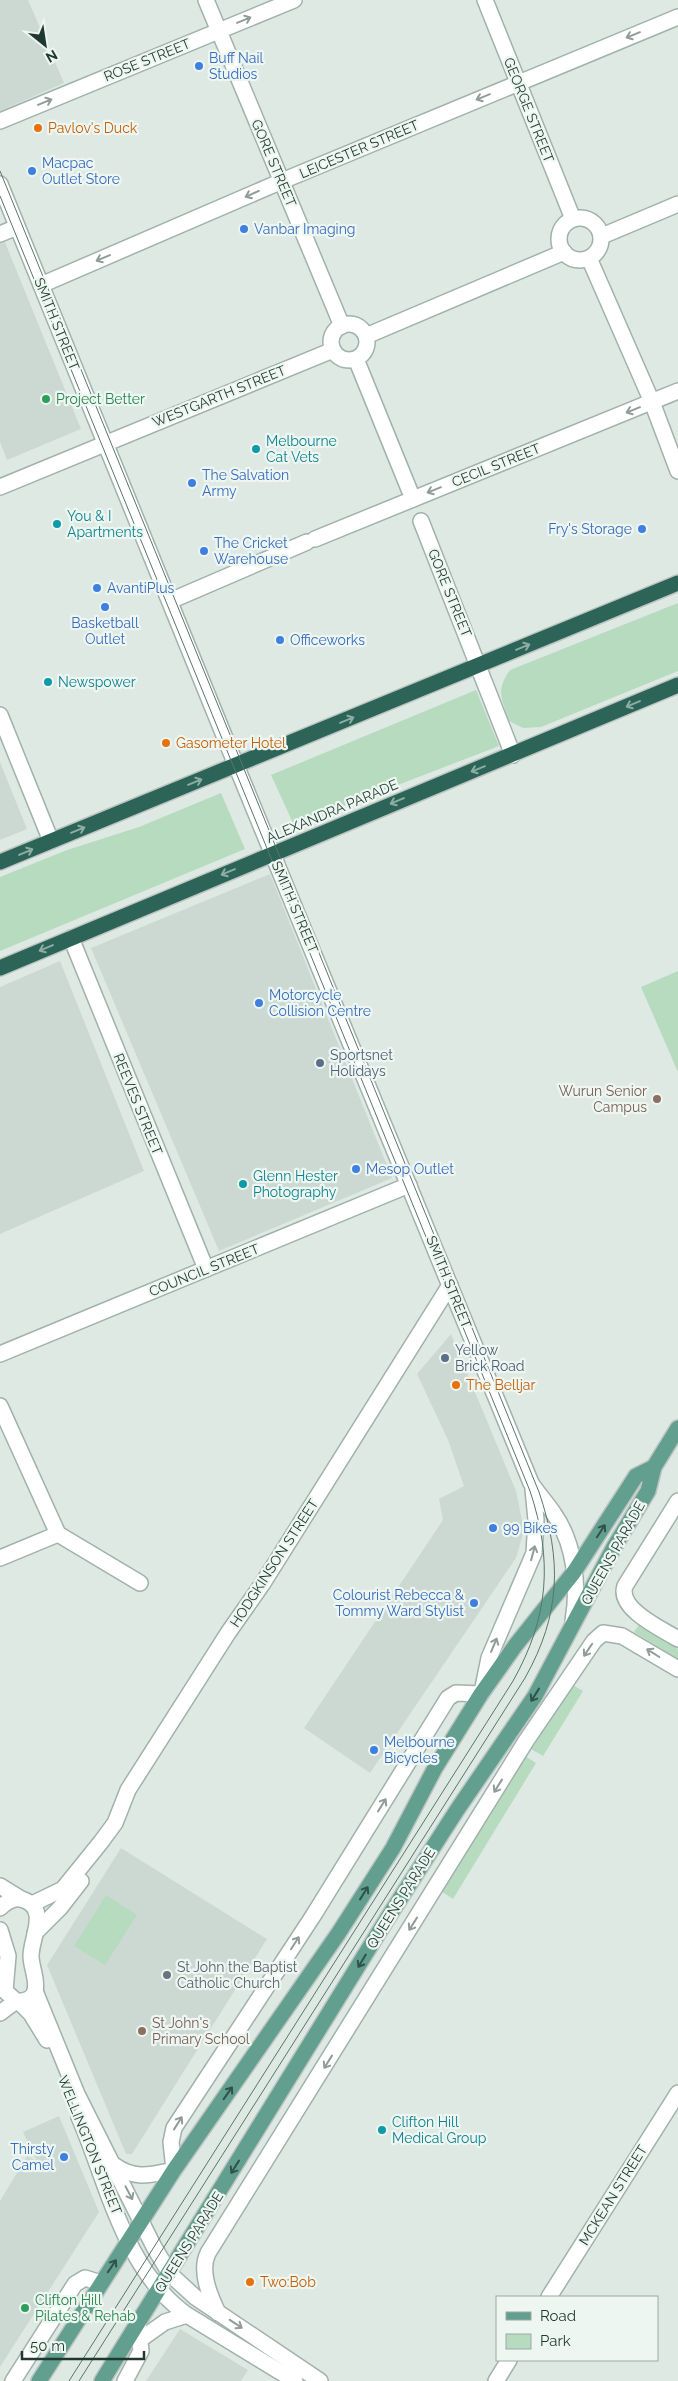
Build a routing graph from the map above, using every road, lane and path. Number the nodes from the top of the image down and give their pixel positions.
1 (206, 0) edge
2 (294, 0) edge
3 (485, 0) edge
4 (678, 16) edge
5 (219, 30) junction
6 (518, 83) junction
7 (0, 121) edge
8 (282, 181) junction
9 (0, 184) edge
10 (678, 204) edge
11 (573, 219) junction
12 (17, 226) junction
13 (0, 234) edge
14 (602, 236) junction
15 (564, 252) junction
16 (589, 258) junction
17 (41, 284) junction
18 (342, 326) junction
19 (366, 336) junction
20 (332, 350) junction
21 (356, 359) junction
22 (678, 391) edge
23 (652, 402) junction
24 (105, 442) junction
25 (678, 471) edge
26 (0, 487) edge
27 (413, 499) junction
28 (421, 521) dead end
29 (678, 583) edge
30 (170, 600) junction
31 (478, 665) junction
32 (678, 685) edge
33 (0, 715) edge
34 (513, 755) junction
35 (236, 765) junction
36 (51, 841) junction
37 (272, 853) junction
38 (0, 862) edge
39 (71, 938) junction
40 (0, 968) edge
41 (409, 1185) junction
42 (206, 1269) junction
43 (450, 1285) junction
44 (0, 1354) edge
45 (0, 1406) edge
46 (678, 1428) edge
47 (654, 1467) junction
48 (531, 1483) junction
49 (678, 1501) edge
50 (58, 1534) junction
51 (0, 1558) edge
52 (574, 1572) junction
53 (140, 1583) dead end
54 (641, 1617) junction
55 (570, 1630) junction
56 (627, 1638) junction
57 (678, 1639) edge
58 (678, 1668) edge
59 (482, 1693) junction
60 (102, 1842) junction
61 (0, 1886) edge
62 (26, 1901) junction
63 (0, 1908) edge
64 (0, 1930) edge
65 (35, 1933) junction
66 (3, 1983) edge
67 (35, 1991) junction
68 (18, 2001) junction
69 (0, 2013) edge
70 (678, 2093) edge
71 (114, 2165) junction
72 (174, 2170) junction
73 (142, 2220) junction
74 (129, 2242) junction
75 (170, 2274) junction
76 (101, 2283) junction
77 (160, 2289) junction
78 (550, 2296) edge
79 (218, 2313) junction
80 (187, 2315) junction
81 (138, 2324) junction
82 (141, 2340) junction
83 (508, 2361) edge
84 (13, 2381) edge
85 (39, 2381) edge
86 (102, 2381) edge
87 (125, 2381) edge
88 (295, 2381) edge
89 (320, 2381) edge
90 (496, 2381) edge

1 - 5 street, GORE STREET
5 -> 2 street, ROSE STREET
3 - 6 street, GEORGE STREET
4 -> 6 street, LEICESTER STREET
7 -> 5 street, ROSE STREET
5 - 8 street, GORE STREET
6 -> 8 street, LEICESTER STREET
6 - 11 street, GEORGE STREET
8 -> 17 street, LEICESTER STREET
8 - 18 street, GORE STREET
9 - 12 street, SMITH STREET
10 - 14 street
11 - 14 street
11 - 15 street
12 - 13 street
12 - 17 street, SMITH STREET
14 - 16 street
15 - 16 street
15 - 19 street
16 - 23 street
17 - 24 street, SMITH STREET
18 - 19 street
18 - 20 street
19 - 21 street
20 - 21 street
20 - 24 street, WESTGARTH STREET
21 - 27 street
22 - 23 street, CECIL STREET
23 - 25 street
23 -> 27 street, CECIL STREET
24 - 26 street, WESTGARTH STREET
24 - 30 street, SMITH STREET
27 - 30 street, CECIL STREET
28 - 31 street, GORE STREET
31 -> 29 highway
30 - 35 street, SMITH STREET
31 - 34 street, GORE STREET
35 -> 31 highway
32 -> 34 highway, ALEXANDRA PARADE
33 - 36 street
34 -> 37 highway, ALEXANDRA PARADE
36 -> 35 highway
35 - 37 street, SMITH STREET
38 -> 36 highway
37 -> 39 highway, ALEXANDRA PARADE
37 - 41 street, SMITH STREET
39 -> 40 highway, ALEXANDRA PARADE
39 - 42 street, REEVES STREET
41 - 42 street, COUNCIL STREET
41 - 43 street, SMITH STREET
42 - 44 street, COUNCIL STREET
43 - 48 street, SMITH STREET
43 - 60 street, HODGKINSON STREET
45 - 50 street
46 - 47 main road, QUEENS PARADE
52 -> 47 main road, QUEENS PARADE
47 - 55 main road, QUEENS PARADE
48 - 52 street, SMITH STREET
59 -> 48 street
49 - 54 street, QUEENS PARADE
50 - 51 street
50 - 53 street
52 - 55 street, SMITH STREET
52 - 59 main road, QUEENS PARADE
54 - 56 street
54 - 57 street
55 -> 75 main road, QUEENS PARADE
58 -> 56 street
56 -> 79 street, QUEENS PARADE
72 -> 59 main road, QUEENS PARADE
72 -> 59 street
60 - 62 street, HODGKINSON STREET
60 - 65 street, HODGKINSON STREET
61 - 62 street
62 - 63 street, HODGKINSON STREET
62 - 65 street, WELLINGTON STREET
64 - 66 street
65 - 67 street, WELLINGTON STREET
66 - 68 street, WELLINGTON STREET
67 - 68 street
67 - 71 street, WELLINGTON STREET
68 - 69 street
68 - 74 street, WELLINGTON STREET
70 - 78 street, MCKEAN STREET
71 - 72 street
71 -> 73 street, WELLINGTON STREET
72 - 73 main road, QUEENS PARADE
73 - 74 main road, QUEENS PARADE
73 - 75 street, WELLINGTON STREET
76 -> 74 main road, QUEENS PARADE
74 - 77 street, WELLINGTON STREET
75 - 77 main road, QUEENS PARADE
75 - 79 street, WELLINGTON STREET
76 - 84 street
76 - 85 main road, QUEENS PARADE
77 - 80 street, WELLINGTON STREET
77 - 81 main road, QUEENS PARADE
79 -> 89 street, WELLINGTON STREET
80 - 82 street
80 - 88 street, WELLINGTON STREET
81 - 82 street
81 - 86 main road, QUEENS PARADE
82 - 87 street
83 - 90 street

